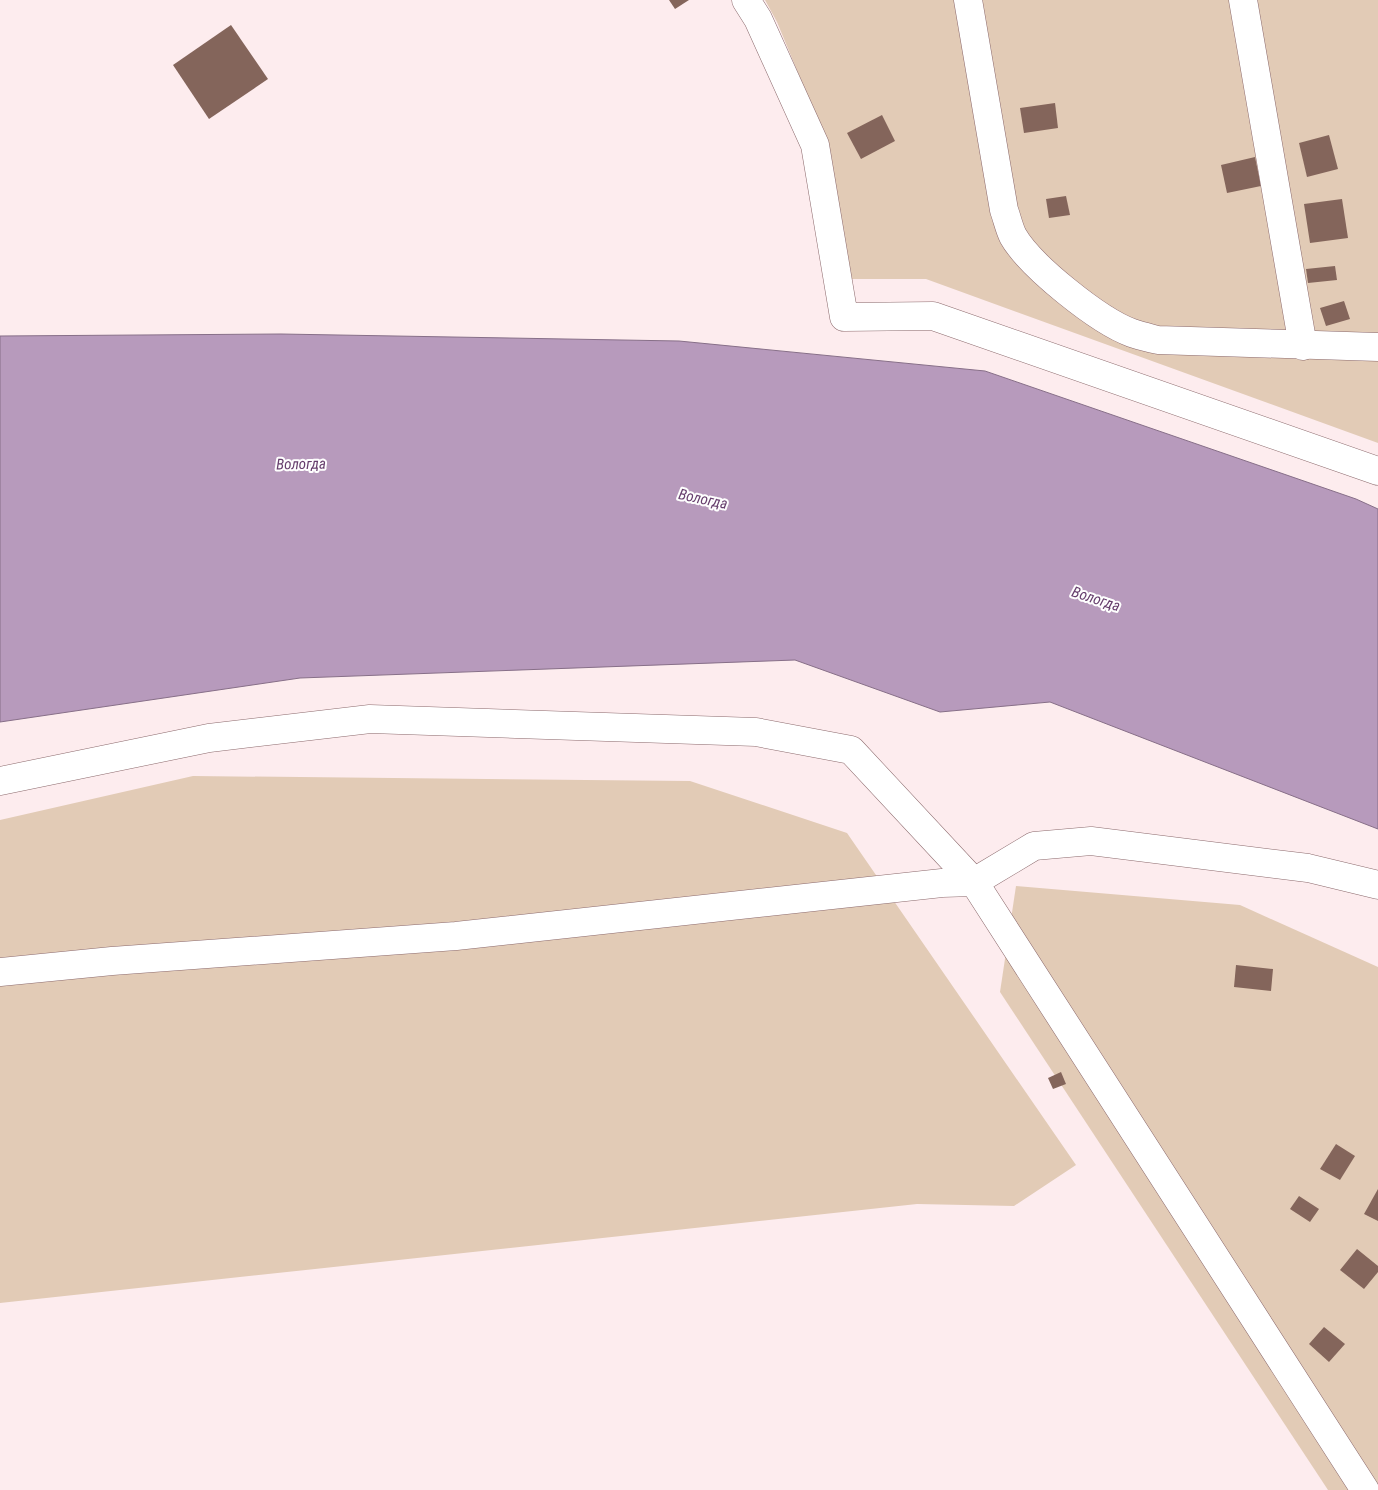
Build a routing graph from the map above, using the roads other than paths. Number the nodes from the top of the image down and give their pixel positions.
1 (746, 0) edge
2 (968, 0) edge
3 (1243, 0) edge
4 (1303, 346) junction
5 (1378, 346) edge
6 (1378, 471) edge
7 (0, 781) edge
8 (974, 882) junction
9 (1378, 886) edge
10 (0, 972) edge
11 (1365, 1490) edge

1 - 6 street
2 - 4 street
3 - 4 street
4 - 5 street
7 - 8 street
8 - 9 street
8 - 10 street
8 - 11 street

